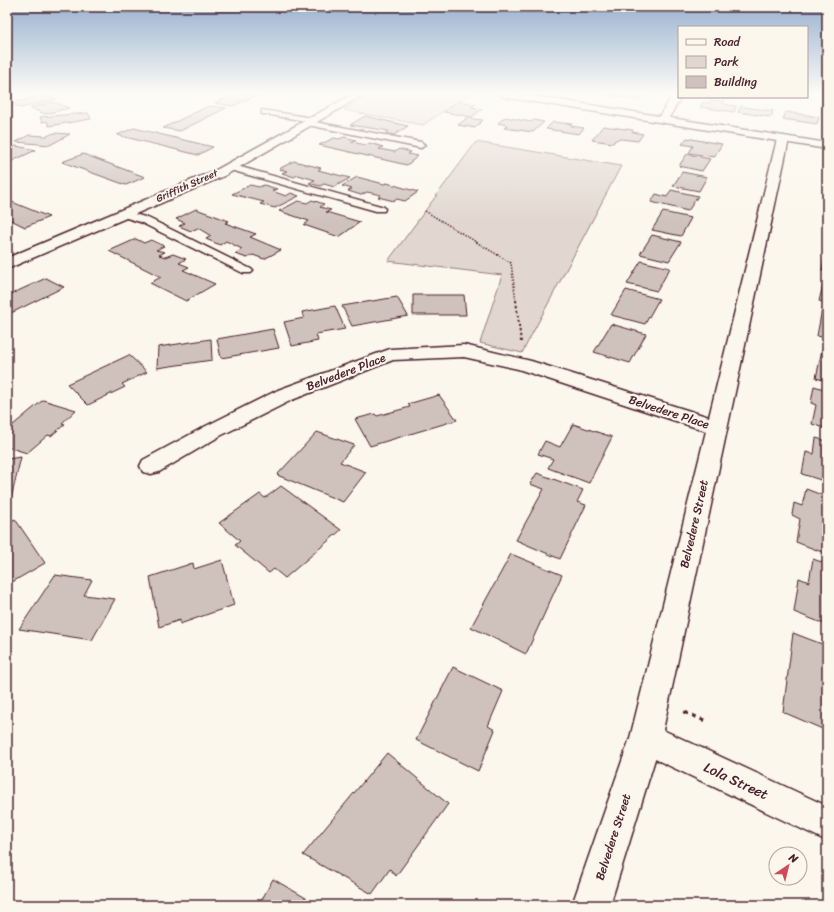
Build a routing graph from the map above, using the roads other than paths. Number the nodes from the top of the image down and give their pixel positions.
1 (284, 137) edge
2 (380, 137) edge
3 (768, 137) edge
4 (783, 139) junction
5 (421, 145) dead end
6 (827, 146) edge
7 (230, 167) junction
8 (380, 209) dead end
9 (124, 214) junction
10 (7, 264) edge
11 (247, 271) dead end
12 (716, 428) junction
13 (151, 466) dead end
14 (646, 738) junction
15 (827, 824) edge
16 (591, 905) edge

1 - 7 street, Griffith Street
2 - 5 lane
3 - 4 street
4 - 6 street
4 - 12 street, Belvedere Street
7 - 8 lane
7 - 9 street, Griffith Street
9 - 10 street, Griffith Street
9 - 11 lane
12 - 13 street, Belvedere Place
12 - 14 street, Belvedere Street
14 - 15 street, Lola Street
14 - 16 street, Belvedere Street

